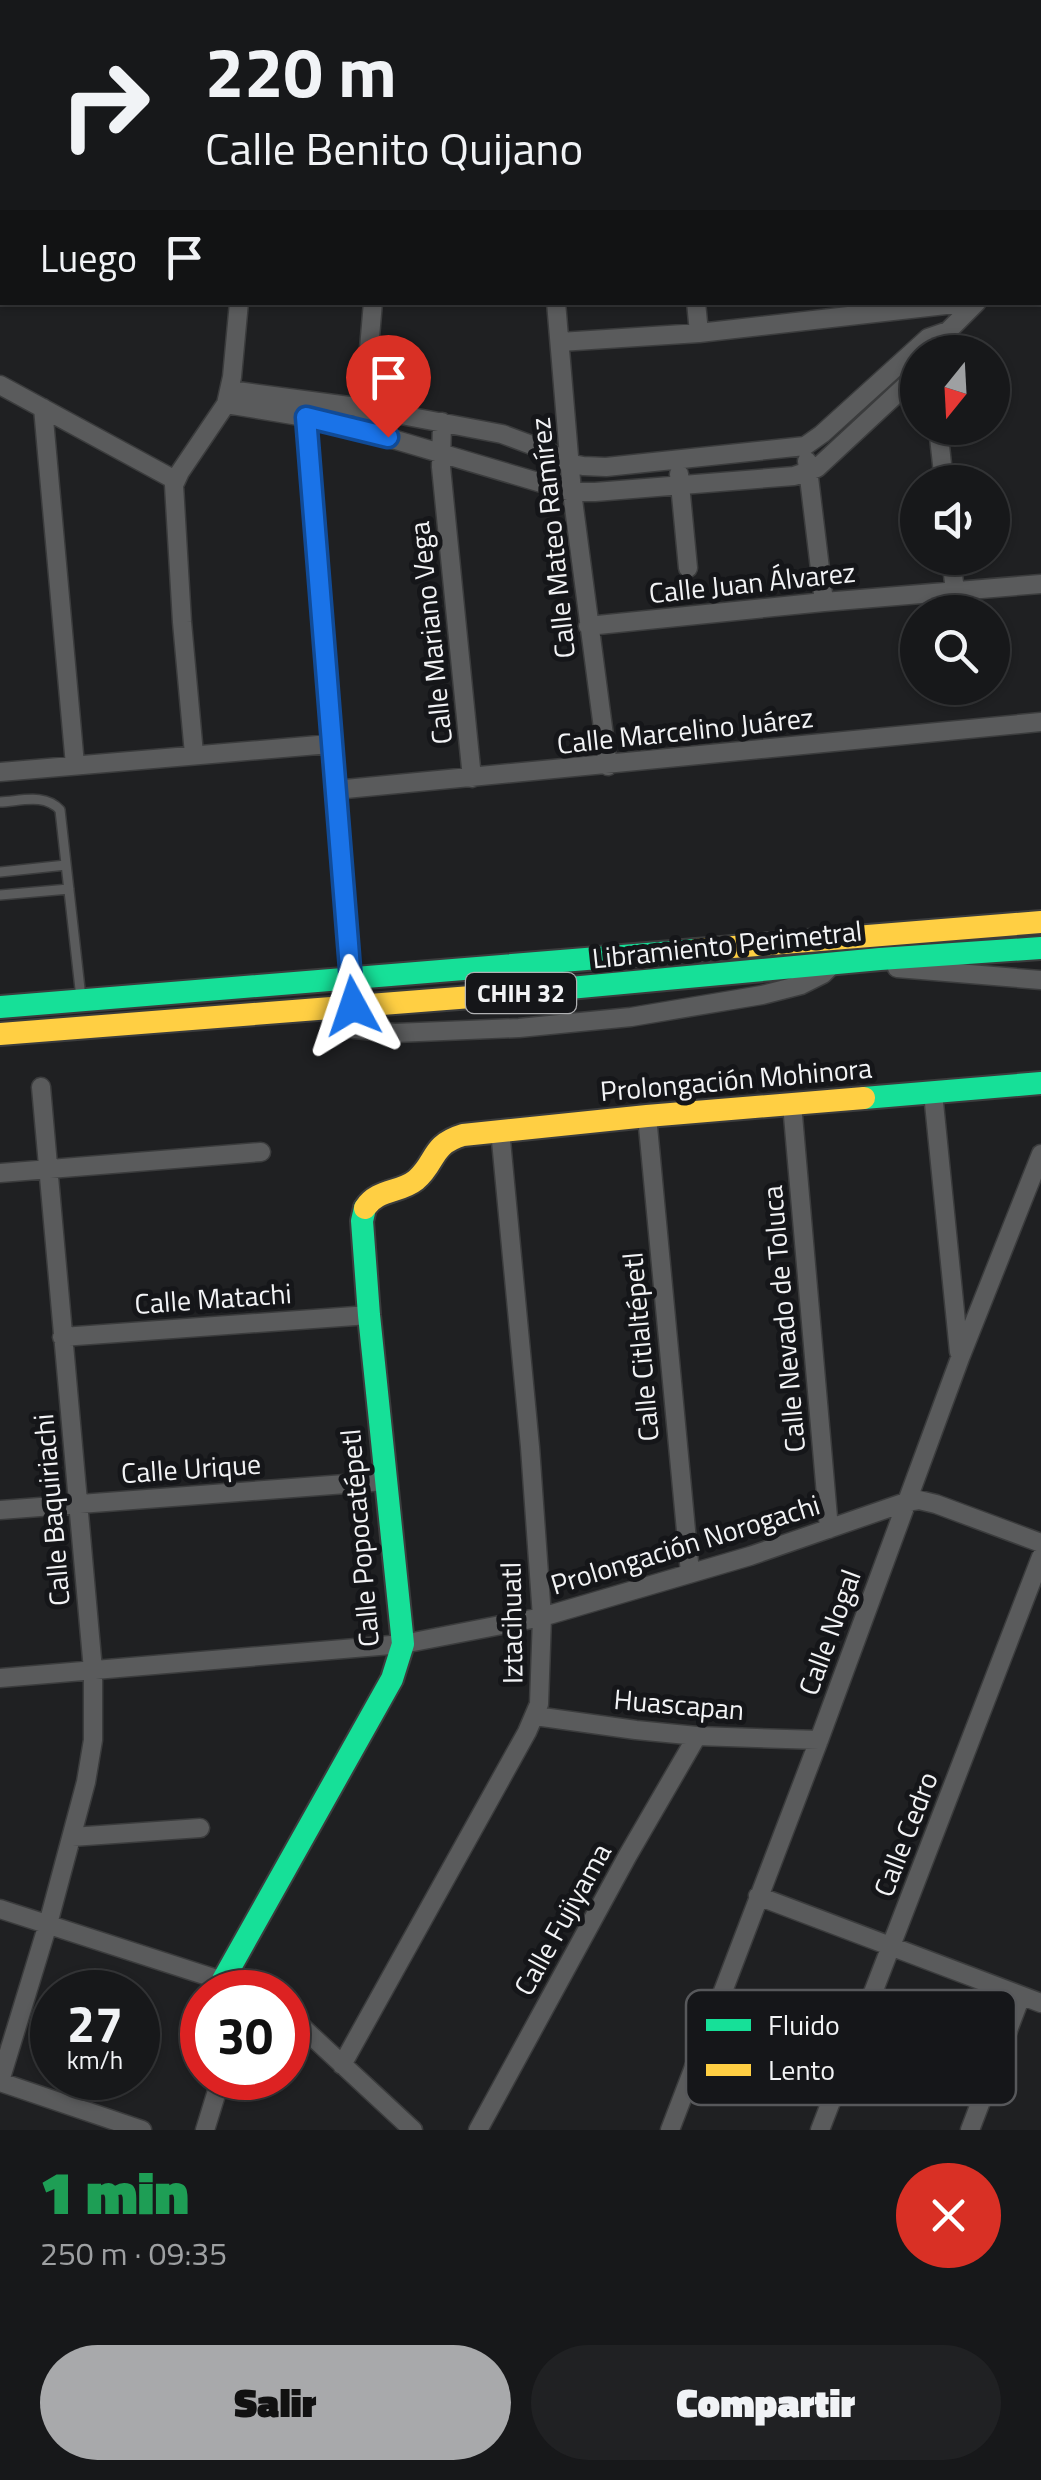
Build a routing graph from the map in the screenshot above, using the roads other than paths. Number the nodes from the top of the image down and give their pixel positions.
1 (240, 305) edge
2 (373, 305) edge
3 (556, 305) edge
4 (696, 305) edge
5 (935, 305) edge
6 (971, 305) edge
7 (832, 311) edge
8 (699, 333) junction
9 (945, 335) edge
10 (560, 342) junction
11 (900, 372) edge
12 (0, 385) edge
13 (900, 391) edge
14 (228, 397) junction
15 (43, 408) junction
16 (364, 408) junction
17 (306, 417) junction
18 (442, 422) junction
19 (362, 430) junction
20 (805, 446) junction
21 (441, 452) junction
22 (677, 459) junction
23 (568, 463) junction
24 (809, 472) junction
25 (176, 480) junction
26 (680, 485) junction
27 (572, 492) junction
28 (688, 568) dead end
29 (954, 575) edge
30 (1041, 584) edge
31 (955, 591) junction
32 (824, 602) junction
33 (588, 626) junction
34 (1041, 722) edge
35 (330, 744) junction
36 (194, 754) junction
37 (74, 765) junction
38 (608, 766) junction
39 (0, 772) edge
40 (472, 778) junction
41 (335, 790) junction
42 (0, 802) edge
43 (66, 865) junction
44 (0, 872) edge
45 (69, 889) junction
46 (0, 895) edge
47 (1041, 922) edge
48 (1041, 948) edge
49 (880, 959) junction
50 (832, 964) junction
51 (350, 979) junction
52 (1041, 980) edge
53 (82, 1000) junction
54 (353, 1006) junction
55 (0, 1007) edge
56 (322, 1008) junction
57 (0, 1034) edge
58 (1041, 1083) edge
59 (42, 1087) dead end
60 (934, 1093) junction
61 (792, 1104) junction
62 (647, 1116) junction
63 (500, 1130) junction
64 (439, 1146) joint
65 (260, 1152) dead end
66 (1041, 1154) edge
67 (49, 1169) junction
68 (0, 1173) edge
69 (369, 1315) junction
70 (62, 1337) junction
71 (960, 1358) junction
72 (385, 1481) junction
73 (906, 1502) junction
74 (77, 1505) junction
75 (0, 1510) edge
76 (829, 1529) junction
77 (1041, 1543) edge
78 (1041, 1557) edge
79 (690, 1574) junction
80 (542, 1617) junction
81 (403, 1644) junction
82 (93, 1670) junction
83 (0, 1678) edge
84 (536, 1716) junction
85 (697, 1736) junction
86 (818, 1740) junction
87 (200, 1828) dead end
88 (72, 1838) junction
89 (758, 1896) junction
90 (0, 1909) edge
91 (48, 1924) junction
92 (890, 1947) junction
93 (192, 1970) edge
94 (229, 1970) edge
95 (723, 1990) edge
96 (874, 1990) edge
97 (1005, 1990) edge
98 (1016, 1994) edge
99 (1021, 1996) junction
100 (1041, 2004) edge
101 (1016, 2009) edge
102 (310, 2035) edge
103 (342, 2066) junction
104 (0, 2082) edge
105 (686, 2087) edge
106 (214, 2100) edge
107 (830, 2105) edge
108 (980, 2105) edge
109 (389, 2108) junction
110 (142, 2130) edge
111 (205, 2130) edge
112 (382, 2130) edge
113 (413, 2130) edge
114 (478, 2130) edge
115 (670, 2130) edge
116 (820, 2130) edge
117 (970, 2130) edge

1 - 14 street
2 - 16 street
3 - 10 street, Calle Mateo Ramírez
4 - 8 street
5 - 7 street
6 - 9 street
7 - 8 street
8 - 10 street
10 - 23 street, Calle Mateo Ramírez
11 - 20 street
12 - 15 street
13 - 24 street
14 - 16 street
14 - 17 street
14 - 25 street
15 - 25 street
15 - 37 street
16 - 18 street
16 - 19 street
17 - 19 street
17 - 35 street
18 - 21 street, Calle Mariano Vega
18 - 23 street
19 - 21 street
20 - 22 street
20 - 24 street
21 - 27 street
21 - 40 street, Calle Mariano Vega
22 - 23 street
22 - 26 street
23 - 27 street, Calle Mateo Ramírez
24 - 26 street
24 - 32 street
25 - 36 street
26 - 27 street
26 - 28 street
27 - 33 street, Calle Mateo Ramírez
29 - 31 street
30 - 31 street, Calle Juan Álvarez
31 - 32 street, Calle Juan Álvarez
32 - 33 street, Calle Juan Álvarez
33 - 38 street, Calle Mateo Ramírez
34 - 38 street, Calle Marcelino Juárez
35 - 36 street
35 - 41 street
36 - 37 street
37 - 39 street
38 - 40 street, Calle Marcelino Juárez
40 - 41 street, Calle Marcelino Juárez
41 - 51 street
42 - 43 lane
43 - 44 lane
43 - 45 lane
45 - 46 lane
45 - 53 lane
47 - 51 main road, Libramiento Perimetral / CHIH 32
48 - 49 main road, Libramiento Perimetral / CHIH 32
49 - 50 main road, Libramiento Perimetral / CHIH 32
49 - 52 street
50 - 54 main road, Libramiento Perimetral / CHIH 32
50 - 56 street
51 - 53 main road, Libramiento Perimetral / CHIH 32
51 - 54 street
53 - 55 main road, Libramiento Perimetral / CHIH 32
54 - 56 main road, Libramiento Perimetral / CHIH 32
56 - 57 main road, Libramiento Perimetral / CHIH 32
58 - 60 main road, Prolongación Mohinora
59 - 67 street, Calle Baquiriachi
60 - 61 main road, Prolongación Mohinora
60 - 71 street
61 - 62 main road, Prolongación Mohinora
61 - 76 street, Calle Nevado de Toluca
62 - 63 main road, Prolongación Mohinora
62 - 79 street, Calle Citlaltépetl
63 - 64 main road, Prolongación Mohinora
63 - 80 street, Iztacihuatl
64 - 69 main road, Calle Popocatépetl
65 - 67 street
66 - 71 street, Calle Nogal
67 - 68 street
67 - 70 street, Calle Baquiriachi
69 - 70 street, Calle Matachi
69 - 72 main road, Calle Popocatépetl
70 - 74 street, Calle Baquiriachi
71 - 73 street, Calle Nogal
72 - 74 street, Calle Urique
72 - 81 main road, Calle Popocatépetl
73 - 76 street, Prolongación Norogachi
73 - 77 street
73 - 86 street, Calle Nogal
74 - 75 street, Calle Urique
74 - 82 street, Calle Baquiriachi
76 - 79 street, Prolongación Norogachi
78 - 92 street, Calle Cedro
79 - 80 street, Prolongación Norogachi
80 - 81 street, Prolongación Norogachi
80 - 84 street, Iztacihuatl
81 - 82 street, Prolongación Norogachi
81 - 94 main road, Calle Popocatépetl
82 - 83 street, Prolongación Norogachi
82 - 88 street, Calle Baquiriachi
84 - 85 street, Huascapan
84 - 103 street, Iztacihuatl
85 - 86 street, Huascapan
85 - 114 street, Calle Fujiyama
86 - 89 street, Calle Nogal
87 - 88 street
88 - 91 street, Calle Baquiriachi
89 - 92 street
89 - 95 street, Calle Nogal
90 - 91 street
91 - 93 street
91 - 104 street, Calle Baquiriachi
92 - 96 street, Calle Cedro
92 - 97 street
98 - 99 street
99 - 100 street
99 - 101 street
102 - 103 street
103 - 109 street
104 - 110 street
105 - 115 street, Calle Nogal
106 - 111 street
107 - 116 street, Calle Cedro
108 - 117 street
109 - 112 street
109 - 113 street

